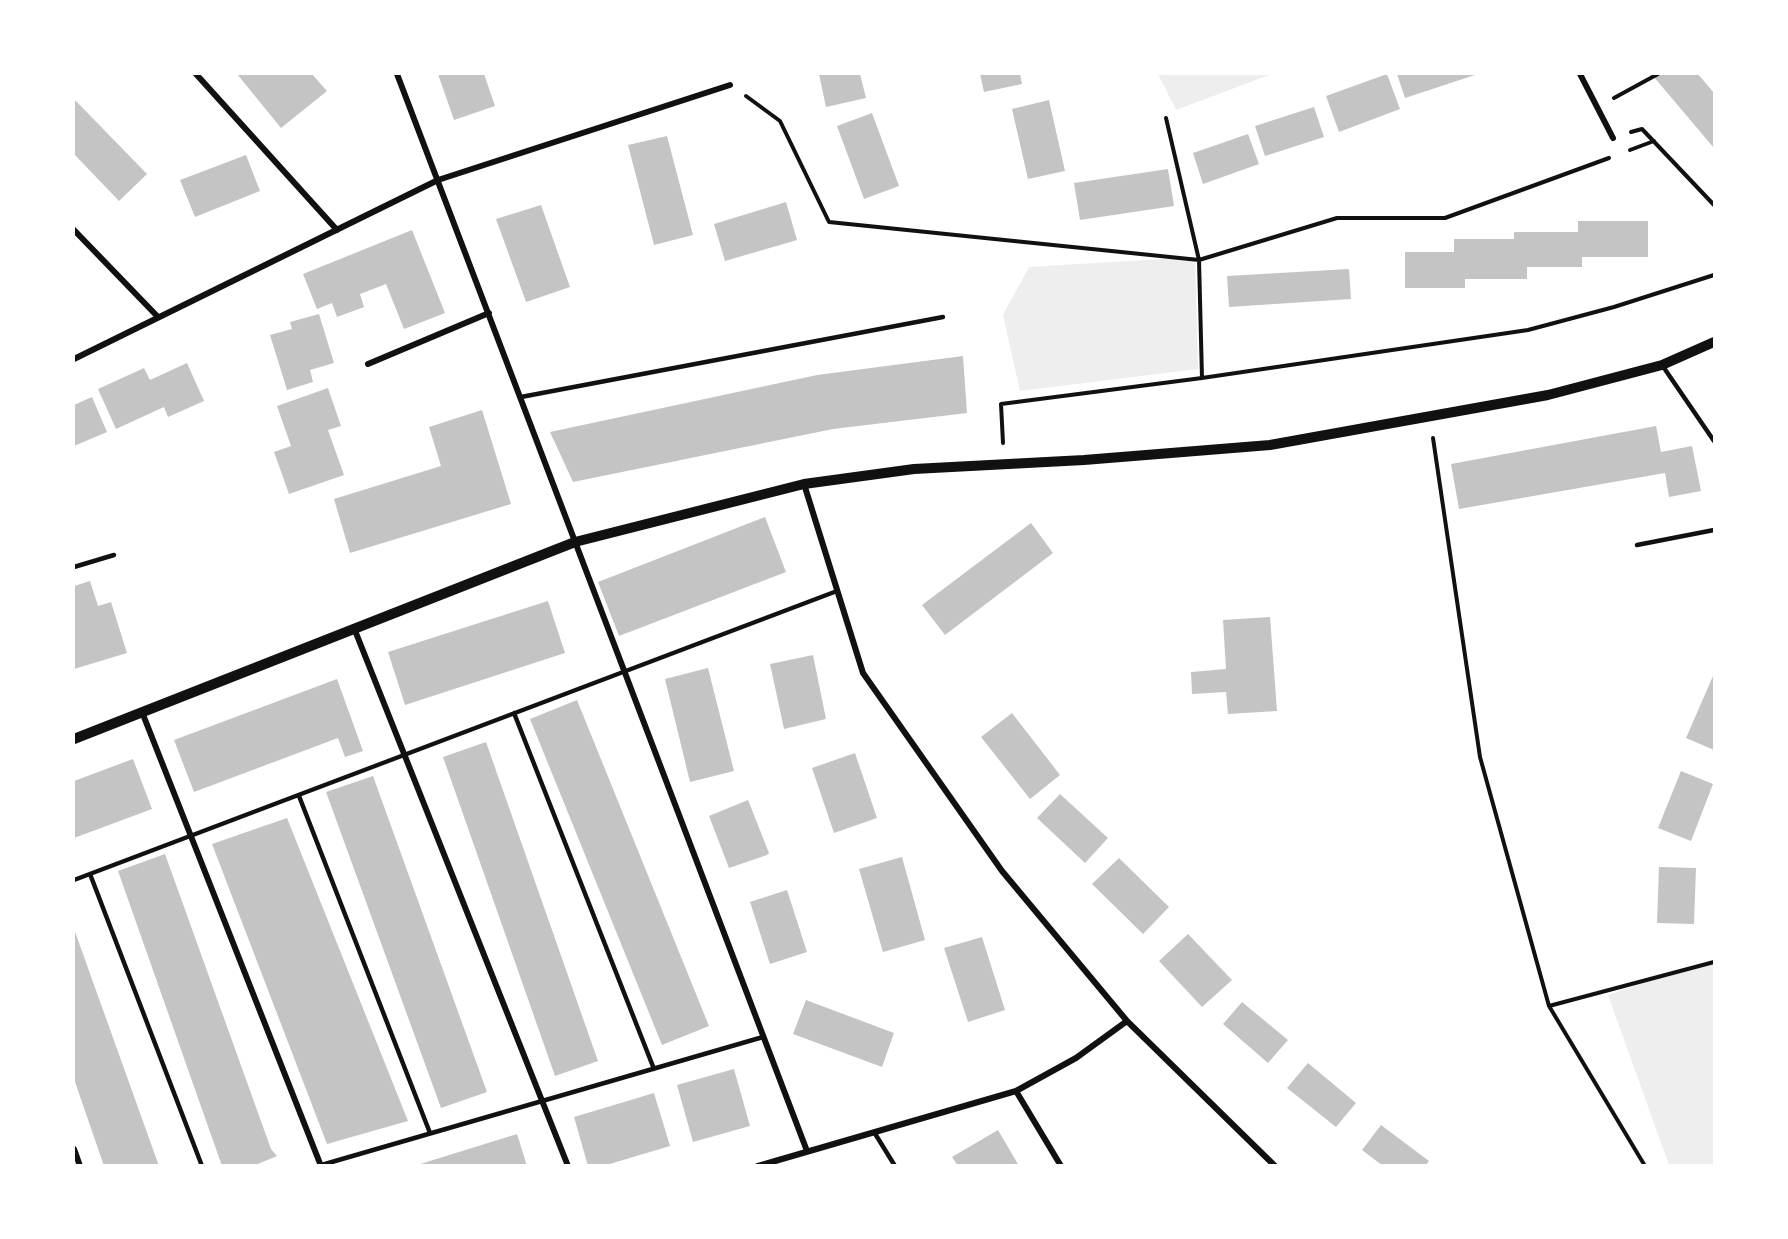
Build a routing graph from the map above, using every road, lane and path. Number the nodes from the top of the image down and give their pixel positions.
1 (196, 74) edge
2 (397, 74) edge
3 (1580, 74) edge
4 (1658, 74) edge
5 (730, 85) joint
6 (1597, 107) junction
7 (1166, 118) dead end
8 (1613, 138) joint
9 (1654, 141) junction
10 (1621, 153) dead end
11 (1610, 158) dead end
12 (438, 180) junction
13 (1714, 205) edge
14 (74, 230) edge
15 (337, 230) junction
16 (1199, 260) junction
17 (1714, 275) edge
18 (489, 313) junction
19 (158, 317) junction
20 (943, 317) dead end
21 (1714, 342) edge
22 (74, 359) edge
23 (368, 364) dead end
24 (1662, 365) junction
25 (1202, 378) junction
26 (520, 397) junction
27 (1430, 417) junction
28 (1714, 441) edge
29 (1004, 464) junction
30 (804, 484) junction
31 (1714, 530) edge
32 (575, 542) junction
33 (1637, 545) dead end
34 (114, 555) dead end
35 (74, 567) edge
36 (837, 591) junction
37 (354, 628) junction
38 (624, 671) junction
39 (142, 712) junction
40 (514, 713) junction
41 (74, 738) edge
42 (405, 756) junction
43 (299, 796) junction
44 (191, 836) junction
45 (90, 874) junction
46 (74, 880) edge
47 (1714, 962) edge
48 (1549, 1006) junction
49 (1127, 1021) junction
50 (763, 1037) junction
51 (654, 1069) junction
52 (1016, 1091) junction
53 (543, 1101) junction
54 (874, 1132) junction
55 (430, 1133) junction
56 (74, 1149) edge
57 (807, 1151) junction
58 (320, 1165) edge
59 (80, 1166) edge
60 (202, 1166) edge
61 (568, 1166) edge
62 (758, 1166) edge
63 (895, 1166) edge
64 (1061, 1166) edge
65 (1275, 1166) edge
66 (1645, 1166) edge

1 - 15 street
2 - 12 street
3 - 6 street
4 - 6 path
5 - 12 street
5 - 16 path
6 - 8 street
7 - 16 path
8 - 9 path
9 - 10 path
9 - 13 path
11 - 16 path
12 - 15 street
12 - 18 street
14 - 19 street
15 - 19 street
16 - 25 path
17 - 25 path
18 - 23 street
18 - 26 street
19 - 22 street
20 - 26 lane
21 - 24 street
24 - 27 street
24 - 28 lane
25 - 29 path
26 - 32 street
27 - 29 street
27 - 48 path
29 - 30 street
30 - 32 street
30 - 36 street
31 - 33 lane
32 - 37 street
32 - 38 street
34 - 35 lane
36 - 38 lane
36 - 49 street
37 - 39 street
37 - 42 street
38 - 40 lane
38 - 50 street
39 - 41 street
39 - 44 street
40 - 42 lane
40 - 51 lane
42 - 43 lane
42 - 53 street
43 - 44 lane
43 - 55 lane
44 - 45 lane
44 - 58 street
45 - 46 lane
45 - 60 lane
47 - 48 path
48 - 66 path
49 - 52 street
49 - 65 street
50 - 51 lane
50 - 57 street
51 - 53 lane
52 - 54 street
52 - 64 street
53 - 55 lane
53 - 61 street
54 - 57 street
54 - 63 lane
55 - 58 lane
56 - 59 street
57 - 62 street

